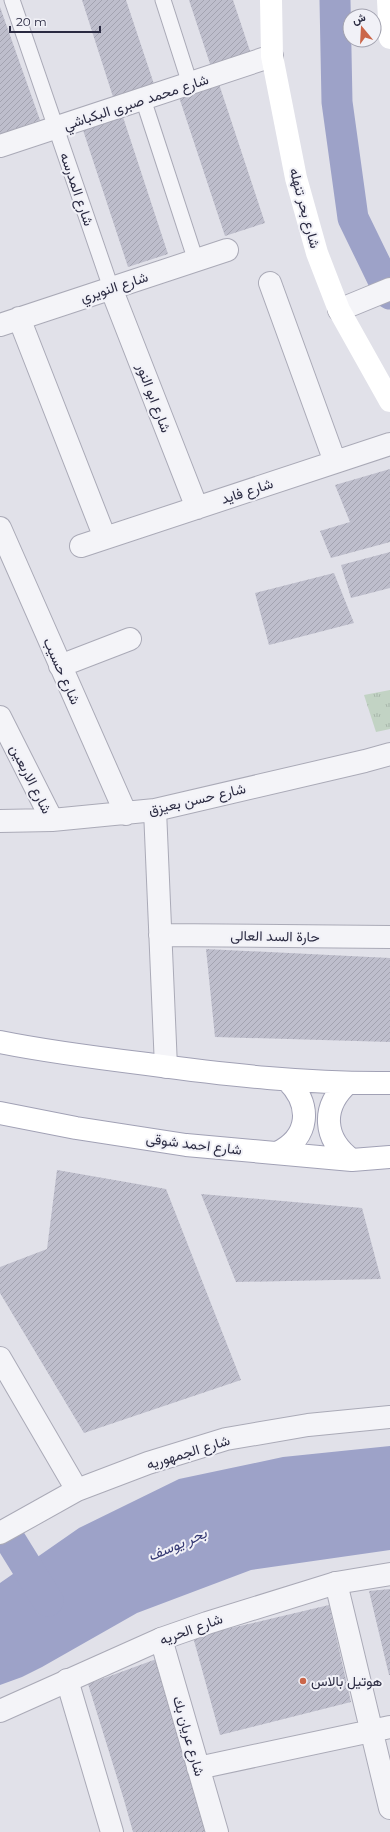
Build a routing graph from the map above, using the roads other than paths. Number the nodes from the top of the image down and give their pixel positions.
1 (12, 0) edge
2 (163, 0) edge
3 (271, 0) edge
4 (388, 0) edge
5 (390, 38) edge
6 (272, 56) junction
7 (190, 84) junction
8 (143, 99) junction
9 (56, 128) junction
10 (0, 146) edge
11 (228, 250) dead end
12 (196, 261) junction
13 (270, 283) dead end
14 (111, 288) junction
15 (390, 289) edge
16 (339, 310) junction
17 (10, 322) edge
18 (390, 400) edge
19 (390, 444) edge
20 (335, 462) junction
21 (198, 508) junction
22 (0, 528) edge
23 (105, 538) junction
24 (81, 546) dead end
25 (130, 639) dead end
26 (60, 666) junction
27 (0, 717) edge
28 (390, 754) edge
29 (155, 810) junction
30 (126, 814) junction
31 (52, 820) junction
32 (0, 821) edge
33 (160, 935) junction
34 (390, 937) edge
35 (0, 1042) edge
36 (166, 1067) junction
37 (287, 1080) junction
38 (348, 1083) junction
39 (390, 1083) edge
40 (0, 1113) edge
41 (277, 1153) junction
42 (390, 1157) edge
43 (352, 1160) junction
44 (0, 1358) edge
45 (390, 1417) edge
46 (76, 1490) junction
47 (0, 1532) edge
48 (390, 1574) edge
49 (336, 1583) junction
50 (161, 1639) junction
51 (67, 1680) junction
52 (0, 1710) edge
53 (381, 1729) edge
54 (198, 1768) junction
55 (390, 1808) edge
56 (112, 1832) edge
57 (217, 1832) edge

1 - 9 lane, شارع المدرسه
2 - 7 lane
3 - 6 main road, شارع بحر تنهله
4 - 5 main road
6 - 7 street, شارع محمد صبرى البكباشي
6 - 16 main road, شارع بحر تنهله
7 - 8 street, شارع محمد صبرى البكباشي
8 - 9 street, شارع محمد صبرى البكباشي
8 - 12 lane
9 - 10 street, شارع محمد صبرى البكباشي
9 - 14 lane, شارع المدرسه
11 - 12 street, شارع النويري
12 - 14 street, شارع النويري
13 - 20 street
14 - 17 street, شارع النويري
14 - 21 street, شارع ابو النور
15 - 16 street
16 - 18 main road, شارع بحر تنهله
17 - 23 street
19 - 20 street, شارع فايد
20 - 21 street, شارع فايد
21 - 23 street, شارع فايد
22 - 26 street, شارع حسيب
23 - 24 street, شارع فايد
25 - 26 street
26 - 30 street, شارع حسيب
27 - 31 street, شارع الاربعين
28 - 29 street, شارع حسن بعيزق
29 - 30 street, شارع حسن بعيزق
29 - 33 street
30 - 31 street, شارع حسن بعيزق
31 - 32 street, شارع حسن بعيزق
33 - 34 street, حارة السد العالى
33 - 36 street
35 - 36 main road
36 - 37 main road
37 - 38 main road
37 - 41 main road
38 - 39 main road
38 - 43 main road
40 - 41 main road, شارع احمد شوقى
41 - 43 main road, شارع احمد شوقى
42 - 43 main road, شارع احمد شوقى
44 - 46 street
45 - 46 street, شارع الجمهوريه
46 - 47 street, شارع الجمهوريه
48 - 49 street, شارع الحريه
49 - 50 street, شارع الحريه
49 - 53 street
50 - 51 street, شارع الحريه
50 - 54 street, شارع عريان بك
51 - 52 street, شارع الحريه
51 - 56 street
53 - 54 street
53 - 55 street
54 - 57 street, شارع عريان بك

